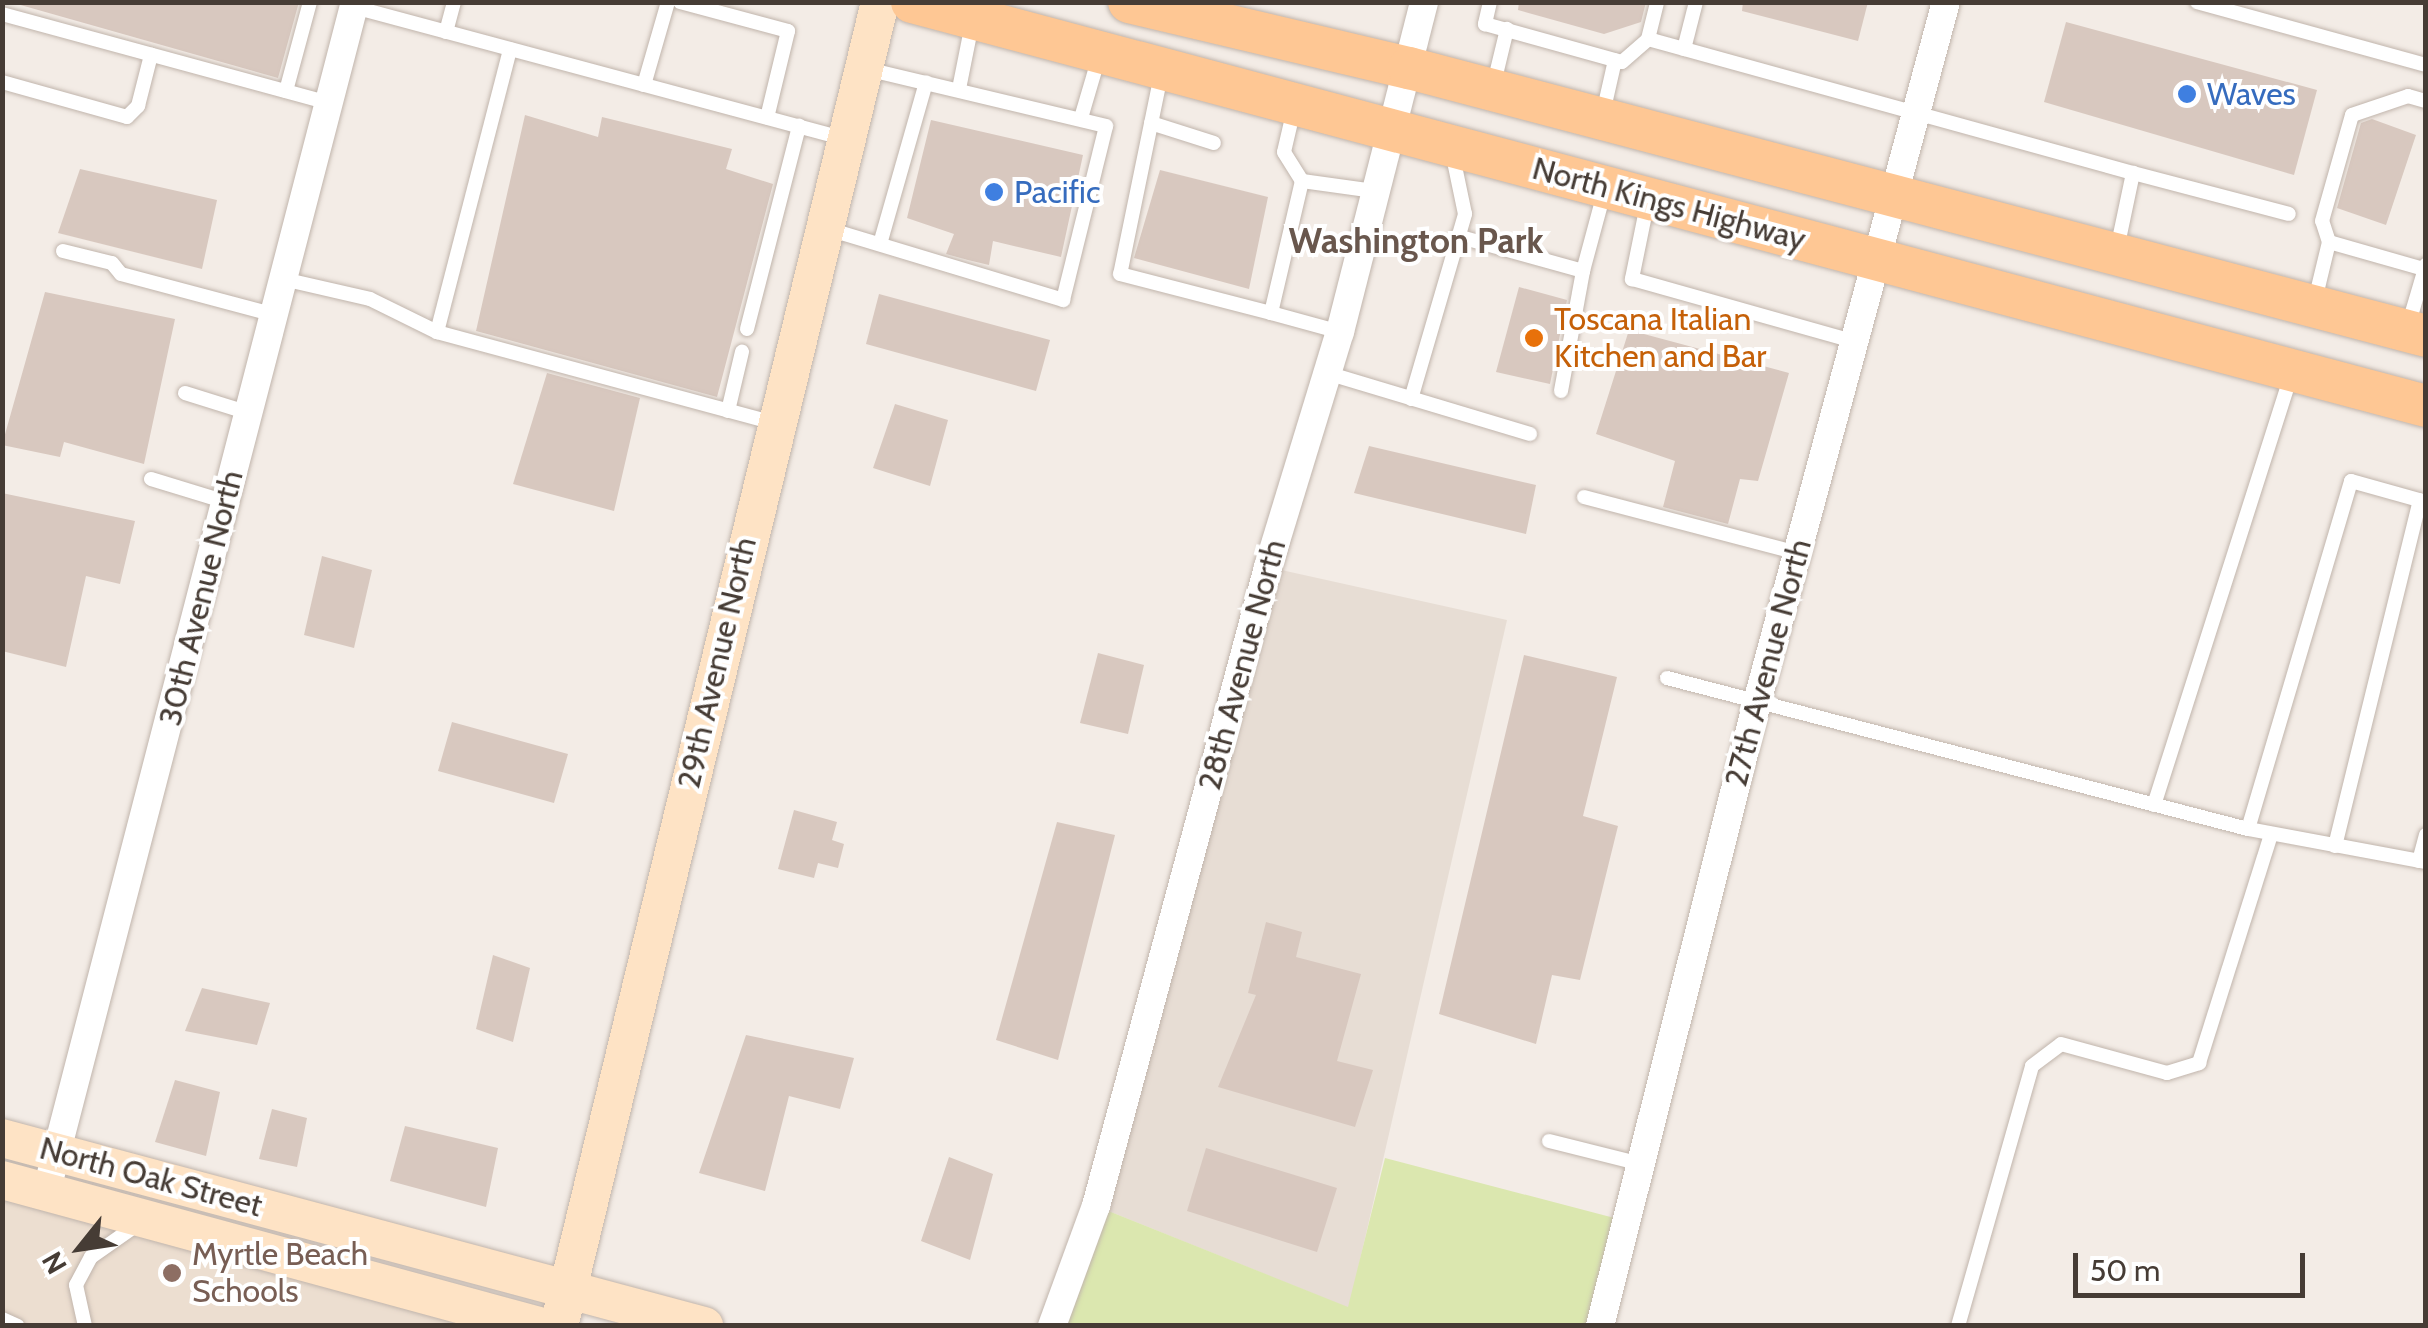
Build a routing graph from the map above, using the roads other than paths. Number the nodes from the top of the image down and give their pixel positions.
1 (310, 2) edge
2 (454, 2) edge
3 (668, 2) edge
4 (680, 2) edge
5 (880, 2) edge
6 (912, 2) edge
7 (1129, 2) edge
8 (1424, 2) edge
9 (1490, 2) edge
10 (1657, 2) edge
11 (1696, 2) edge
12 (1946, 2) edge
13 (2197, 2) edge
14 (355, 5) edge
15 (2, 14) edge
16 (973, 19) junction
17 (1507, 30) junction
18 (446, 32) junction
19 (1648, 39) junction
20 (510, 49) junction
21 (1684, 49) junction
22 (1100, 53) junction
23 (151, 54) junction
24 (1615, 60) junction
25 (2426, 65) edge
26 (863, 68) junction
27 (1408, 68) junction
28 (1162, 70) junction
29 (2, 82) edge
30 (926, 82) junction
31 (644, 85) junction
32 (959, 89) junction
33 (286, 91) junction
34 (1492, 91) junction
35 (2426, 101) edge
36 (330, 103) junction
37 (1295, 105) junction
38 (1916, 115) junction
39 (767, 118) junction
40 (1082, 118) junction
41 (1601, 120) junction
42 (1151, 124) junction
43 (799, 126) junction
44 (1390, 130) junction
45 (847, 139) junction
46 (1214, 143) dead end
47 (1451, 146) junction
48 (2133, 173) junction
49 (1302, 181) junction
50 (1605, 187) junction
51 (1374, 191) junction
52 (1890, 198) junction
53 (1648, 199) junction
54 (2288, 214) dead end
55 (824, 228) junction
56 (1456, 236) junction
57 (2328, 242) junction
58 (880, 244) junction
59 (63, 250) dead end
60 (2116, 255) junction
61 (1874, 259) junction
62 (2425, 267) edge
63 (1583, 272) junction
64 (283, 279) junction
65 (2313, 306) junction
66 (1271, 314) junction
67 (275, 315) junction
68 (748, 329) dead end
69 (437, 332) junction
70 (1340, 332) junction
71 (2416, 334) edge
72 (1853, 340) junction
73 (742, 352) dead end
74 (2292, 372) junction
75 (1327, 374) junction
76 (1561, 391) dead end
77 (185, 393) dead end
78 (1410, 399) junction
79 (2426, 406) edge
80 (728, 411) junction
81 (249, 412) junction
82 (774, 423) junction
83 (1530, 434) dead end
84 (150, 479) dead end
85 (1584, 498) dead end
86 (2422, 501) edge
87 (226, 502) junction
88 (1797, 553) junction
89 (1667, 678) dead end
90 (1756, 706) junction
91 (2154, 805) junction
92 (2248, 829) junction
93 (2271, 834) junction
94 (2426, 836) edge
95 (2335, 846) junction
96 (2422, 861) edge
97 (2, 1138) edge
98 (1549, 1141) dead end
99 (56, 1152) junction
100 (1638, 1163) junction
101 (2, 1180) edge
102 (46, 1193) junction
103 (145, 1220) junction
104 (568, 1289) junction
105 (2, 1319) edge
106 (18, 1326) edge
107 (85, 1326) edge
108 (539, 1326) edge
109 (559, 1326) edge
110 (704, 1326) edge
111 (1052, 1326) edge
112 (1600, 1326) edge
113 (1958, 1326) edge

1 - 33 lane
2 - 18 lane
3 - 31 lane
4 - 39 lane
5 - 26 main road, 29th Avenue North
6 - 16 main road, North Kings Highway
7 - 27 main road, North Kings Highway
8 - 27 street, 28th Avenue North
9 - 17 lane
10 - 19 lane
11 - 21 lane
12 - 38 street, 27th Avenue North
13 - 25 lane
14 - 18 lane
14 - 36 street, 30th Avenue North
15 - 23 lane
16 - 22 main road, North Kings Highway
16 - 32 lane
17 - 24 lane
17 - 34 lane
18 - 20 lane
19 - 21 lane
19 - 24 lane
20 - 31 lane
20 - 69 lane
21 - 38 lane
22 - 28 main road, North Kings Highway
22 - 40 lane
23 - 29 lane
23 - 33 lane
24 - 41 lane
26 - 30 lane
26 - 45 main road, 29th Avenue North
27 - 34 main road, North Kings Highway
27 - 44 street, 28th Avenue North
28 - 37 main road, North Kings Highway
28 - 42 lane
30 - 32 lane
30 - 58 lane
31 - 39 lane
32 - 40 lane
33 - 36 lane
34 - 41 main road, North Kings Highway
35 - 57 lane
36 - 64 street, 30th Avenue North
37 - 44 main road, North Kings Highway
37 - 49 lane
38 - 48 lane
38 - 52 street, 27th Avenue North
39 - 43 lane
40 - 58 lane
41 - 52 main road, North Kings Highway
42 - 46 lane
42 - 66 lane
43 - 45 lane
43 - 68 lane
44 - 47 main road, North Kings Highway
44 - 51 street, 28th Avenue North
45 - 55 main road, 29th Avenue North
47 - 50 main road, North Kings Highway
47 - 56 lane
48 - 54 lane
48 - 60 lane
49 - 51 lane
49 - 66 lane
50 - 53 main road, North Kings Highway
50 - 63 lane
51 - 70 street, 28th Avenue North
52 - 60 main road, North Kings Highway
52 - 61 street, 27th Avenue North
53 - 61 main road, North Kings Highway
53 - 72 lane
55 - 58 lane
55 - 82 main road, 29th Avenue North
56 - 63 lane
56 - 78 lane
57 - 62 lane
57 - 65 lane
59 - 67 lane
60 - 65 main road, North Kings Highway
61 - 72 street, 27th Avenue North
61 - 74 main road, North Kings Highway
62 - 71 lane
63 - 76 lane
64 - 67 street, 30th Avenue North
64 - 69 lane
65 - 71 main road, North Kings Highway
66 - 70 lane
67 - 81 street, 30th Avenue North
69 - 80 lane
70 - 75 street, 28th Avenue North
72 - 88 street, 27th Avenue North
73 - 80 lane
74 - 79 main road, North Kings Highway
74 - 91 lane
75 - 78 lane
75 - 111 street, 28th Avenue North
77 - 81 lane
78 - 83 lane
80 - 82 lane
81 - 87 street, 30th Avenue North
82 - 104 main road, 29th Avenue North
84 - 87 lane
85 - 88 lane
86 - 92 lane
86 - 95 lane
87 - 99 street, 30th Avenue North
88 - 90 street, 27th Avenue North
89 - 90 lane
90 - 91 lane
90 - 100 street, 27th Avenue North
91 - 92 lane
92 - 93 lane
93 - 95 lane
93 - 113 lane
94 - 96 lane
95 - 96 lane
97 - 99 main road, North Oak Street
98 - 100 lane
99 - 102 street, 30th Avenue North
99 - 104 main road, North Oak Street
100 - 112 street, 27th Avenue North
101 - 102 main road, North Oak Street
102 - 103 main road, North Oak Street
103 - 107 lane
103 - 108 main road, North Oak Street
104 - 109 main road, 29th Avenue North
104 - 110 main road, North Oak Street
105 - 106 lane

